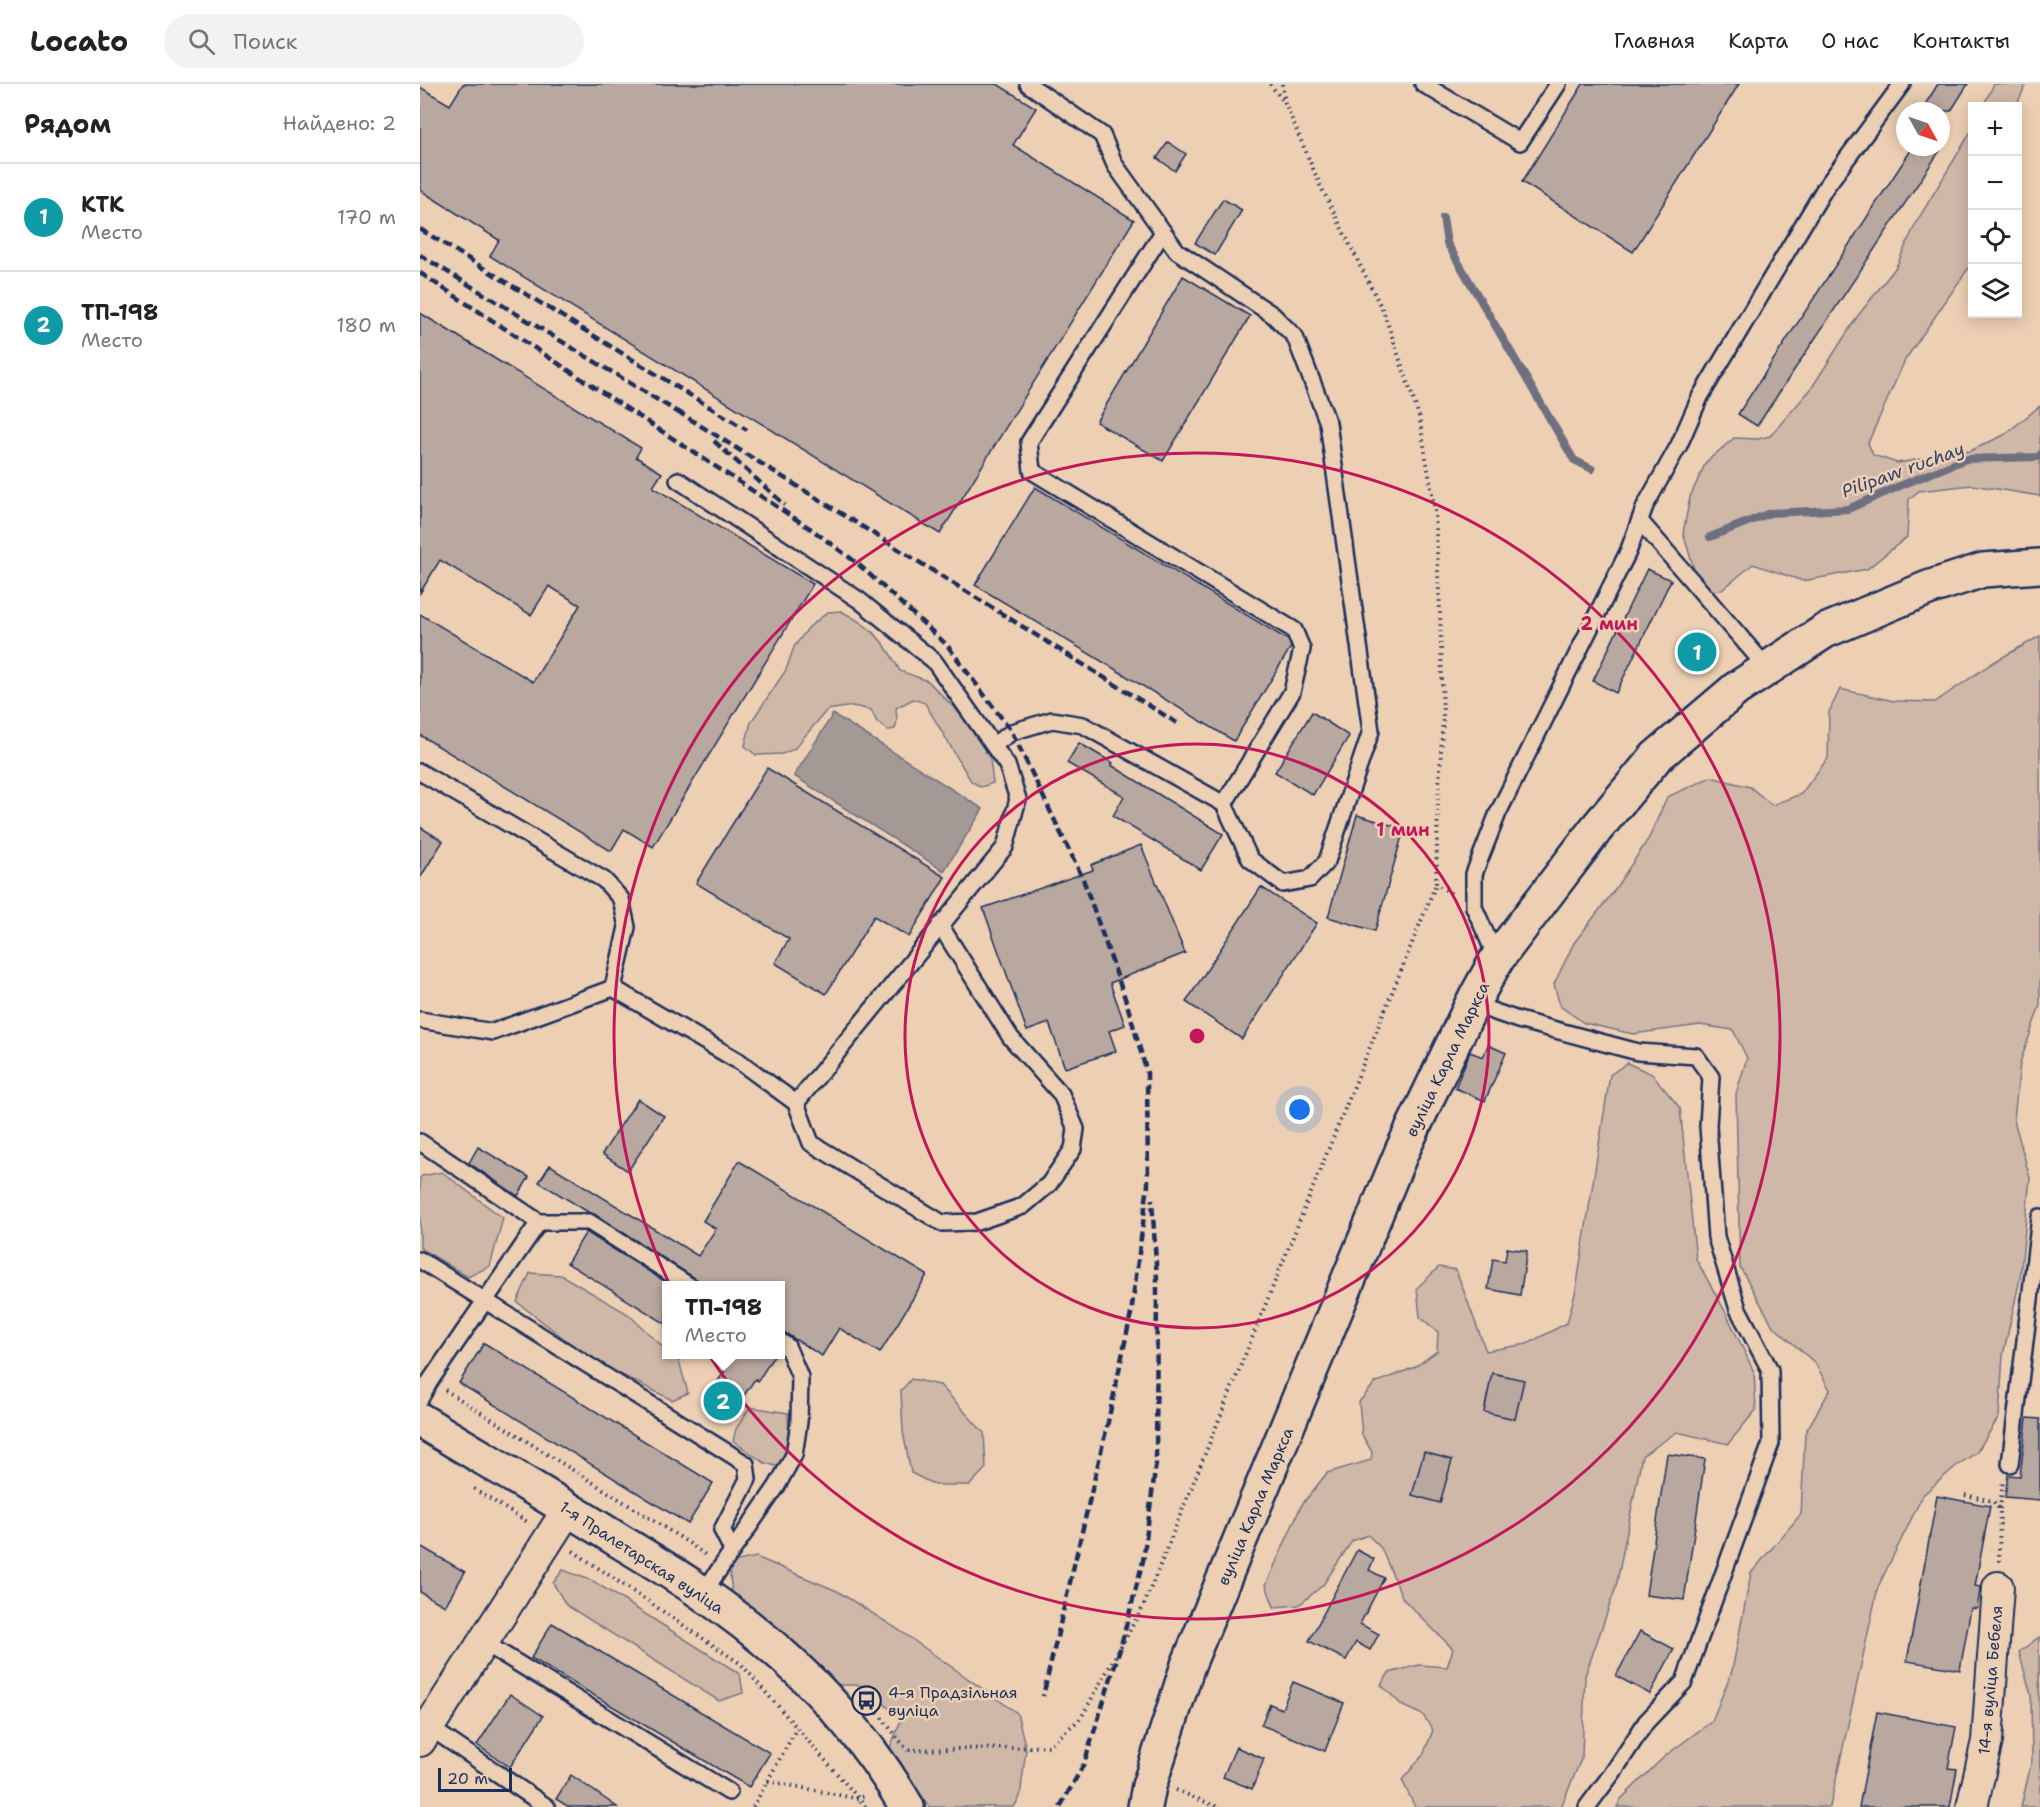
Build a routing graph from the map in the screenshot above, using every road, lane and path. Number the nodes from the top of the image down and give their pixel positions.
1 (1028, 84) edge
2 (1270, 84) edge
3 (1282, 84) edge
4 (1424, 84) edge
5 (1558, 84) edge
6 (1902, 84) edge
7 (1285, 103) junction
8 (1163, 232) junction
9 (678, 480) dead end
10 (1640, 521) junction
11 (2040, 566) edge
12 (1768, 669) junction
13 (993, 745) junction
14 (420, 772) edge
15 (1224, 804) junction
16 (1437, 884) junction
17 (1474, 907) junction
18 (940, 925) junction
19 (1497, 959) junction
20 (613, 988) junction
21 (1472, 1004) junction
22 (420, 1020) edge
23 (796, 1103) junction
24 (423, 1150) edge
25 (2040, 1217) edge
26 (539, 1222) junction
27 (420, 1260) edge
28 (682, 1281) edge
29 (486, 1301) junction
30 (785, 1345) edge
31 (420, 1400) edge
32 (420, 1420) edge
33 (2010, 1464) dead end
34 (470, 1486) dead end
35 (2001, 1492) dead end
36 (1965, 1495) dead end
37 (568, 1509) junction
38 (2000, 1510) junction
39 (550, 1537) junction
40 (732, 1550) junction
41 (1998, 1587) joint
42 (703, 1593) junction
43 (483, 1642) junction
44 (797, 1728) junction
45 (424, 1734) edge
46 (909, 1750) dead end
47 (768, 1781) junction
48 (729, 1791) dead end
49 (869, 1791) dead end
50 (1158, 1797) edge
51 (859, 1799) junction
52 (547, 1807) edge
53 (753, 1807) edge
54 (866, 1807) edge
55 (908, 1807) edge
56 (1218, 1807) edge
57 (1587, 1807) edge
58 (1972, 1807) edge

1 - 8 lane
2 - 7 path
3 - 7 path
4 - 5 lane
6 - 10 lane
7 - 16 path
8 - 15 lane
8 - 15 lane
9 - 13 lane
10 - 12 lane
10 - 17 lane
11 - 12 main road, вуліца Карла Маркса
12 - 19 main road, вуліца Карла Маркса
13 - 15 lane
13 - 18 lane
14 - 20 lane
16 - 17 path
16 - 46 path
17 - 19 lane
18 - 23 lane
18 - 23 lane
19 - 21 main road, вуліца Карла Маркса
20 - 22 lane
20 - 23 lane
21 - 50 main road, вуліца Карла Маркса
21 - 57 lane
24 - 26 lane
25 - 33 lane
26 - 28 lane
26 - 29 lane
27 - 29 lane
29 - 31 lane
29 - 40 lane
30 - 40 lane
32 - 37 main road, 1-я Пралетарская вуліца
34 - 39 path
35 - 38 path
36 - 38 path
37 - 39 street
37 - 42 main road, 1-я Пралетарская вуліца
38 - 41 path
39 - 43 street
39 - 44 path
40 - 42 lane
41 - 58 street, 14-я вуліца Бебеля
42 - 55 main road, 1-я Пралетарская вуліца
43 - 45 street
43 - 48 lane
44 - 47 path
44 - 51 path
45 - 52 lane
47 - 51 path
47 - 53 path
49 - 51 path
50 - 56 path
51 - 54 path

